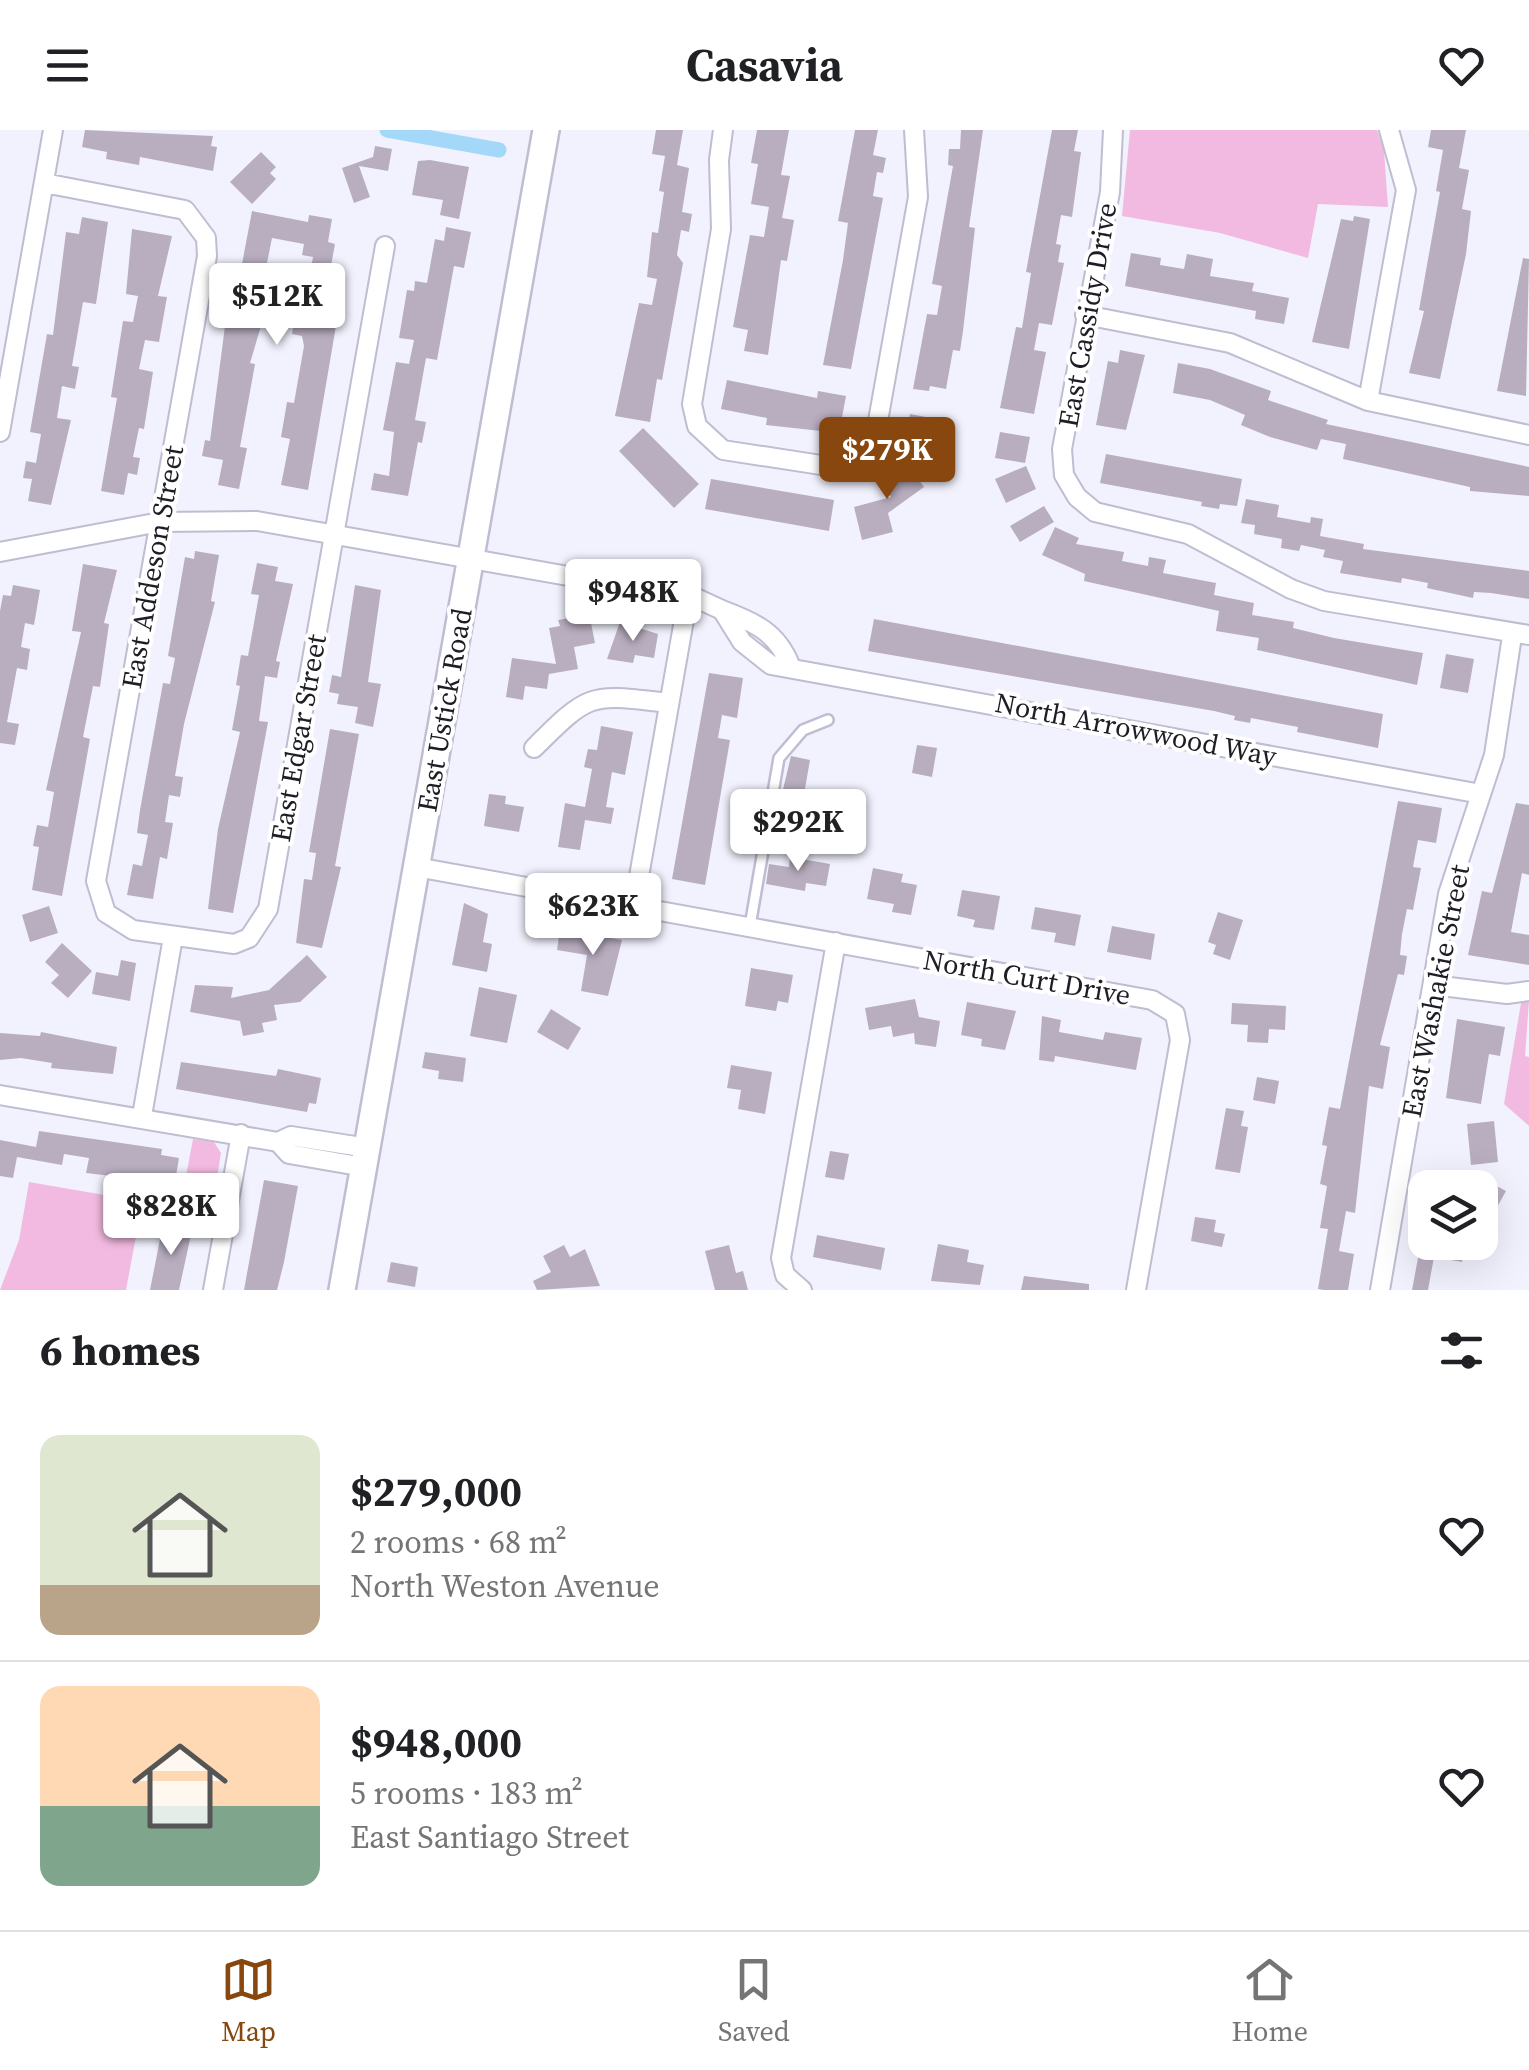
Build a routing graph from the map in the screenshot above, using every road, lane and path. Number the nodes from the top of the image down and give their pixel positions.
1 (53, 130) edge
2 (546, 130) edge
3 (723, 130) edge
4 (914, 130) edge
5 (1113, 130) edge
6 (1389, 130) edge
7 (44, 182) junction
8 (385, 246) dead end
9 (1085, 315) junction
10 (1368, 401) junction
11 (0, 432) edge
12 (1529, 434) edge
13 (160, 522) junction
14 (334, 532) junction
15 (0, 552) edge
16 (471, 556) junction
17 (688, 597) junction
18 (1521, 635) edge
19 (669, 704) junction
20 (828, 720) dead end
21 (534, 748) dead end
22 (1481, 794) junction
23 (416, 867) junction
24 (634, 905) junction
25 (750, 926) junction
26 (174, 937) junction
27 (836, 942) junction
28 (1434, 985) junction
29 (1529, 991) edge
30 (0, 1095) edge
31 (142, 1116) junction
32 (241, 1134) junction
33 (366, 1158) junction
34 (213, 1290) edge
35 (342, 1290) edge
36 (802, 1290) edge
37 (1136, 1290) edge
38 (1380, 1290) edge

1 - 7 street
2 - 16 main road, East Ustick Road
3 - 4 street
5 - 9 street, East Cassidy Drive
6 - 10 street
7 - 11 street
7 - 13 street, East Addeson Street
8 - 14 street, East Edgar Street
9 - 10 street
9 - 18 street, East Cassidy Drive
10 - 12 street
13 - 14 street, North Arrowwood Way
13 - 15 street, North Arrowwood Way
13 - 26 street, East Addeson Street
14 - 16 street, North Arrowwood Way
14 - 26 street, East Edgar Street
16 - 17 street, North Arrowwood Way
16 - 23 main road, East Ustick Road
17 - 19 street
17 - 22 street, North Arrowwood Way
18 - 22 street, East Washakie Street
19 - 21 street
19 - 24 street
20 - 25 lane
22 - 28 street, East Washakie Street
23 - 24 street, North Curt Drive
23 - 33 main road, East Ustick Road
24 - 25 street, North Curt Drive
25 - 27 street, North Curt Drive
26 - 31 street
27 - 36 street
27 - 37 street, North Curt Drive
28 - 29 street
28 - 38 street, East Washakie Street
30 - 31 street
31 - 32 street
32 - 33 street
32 - 34 street
33 - 35 main road, East Ustick Road

